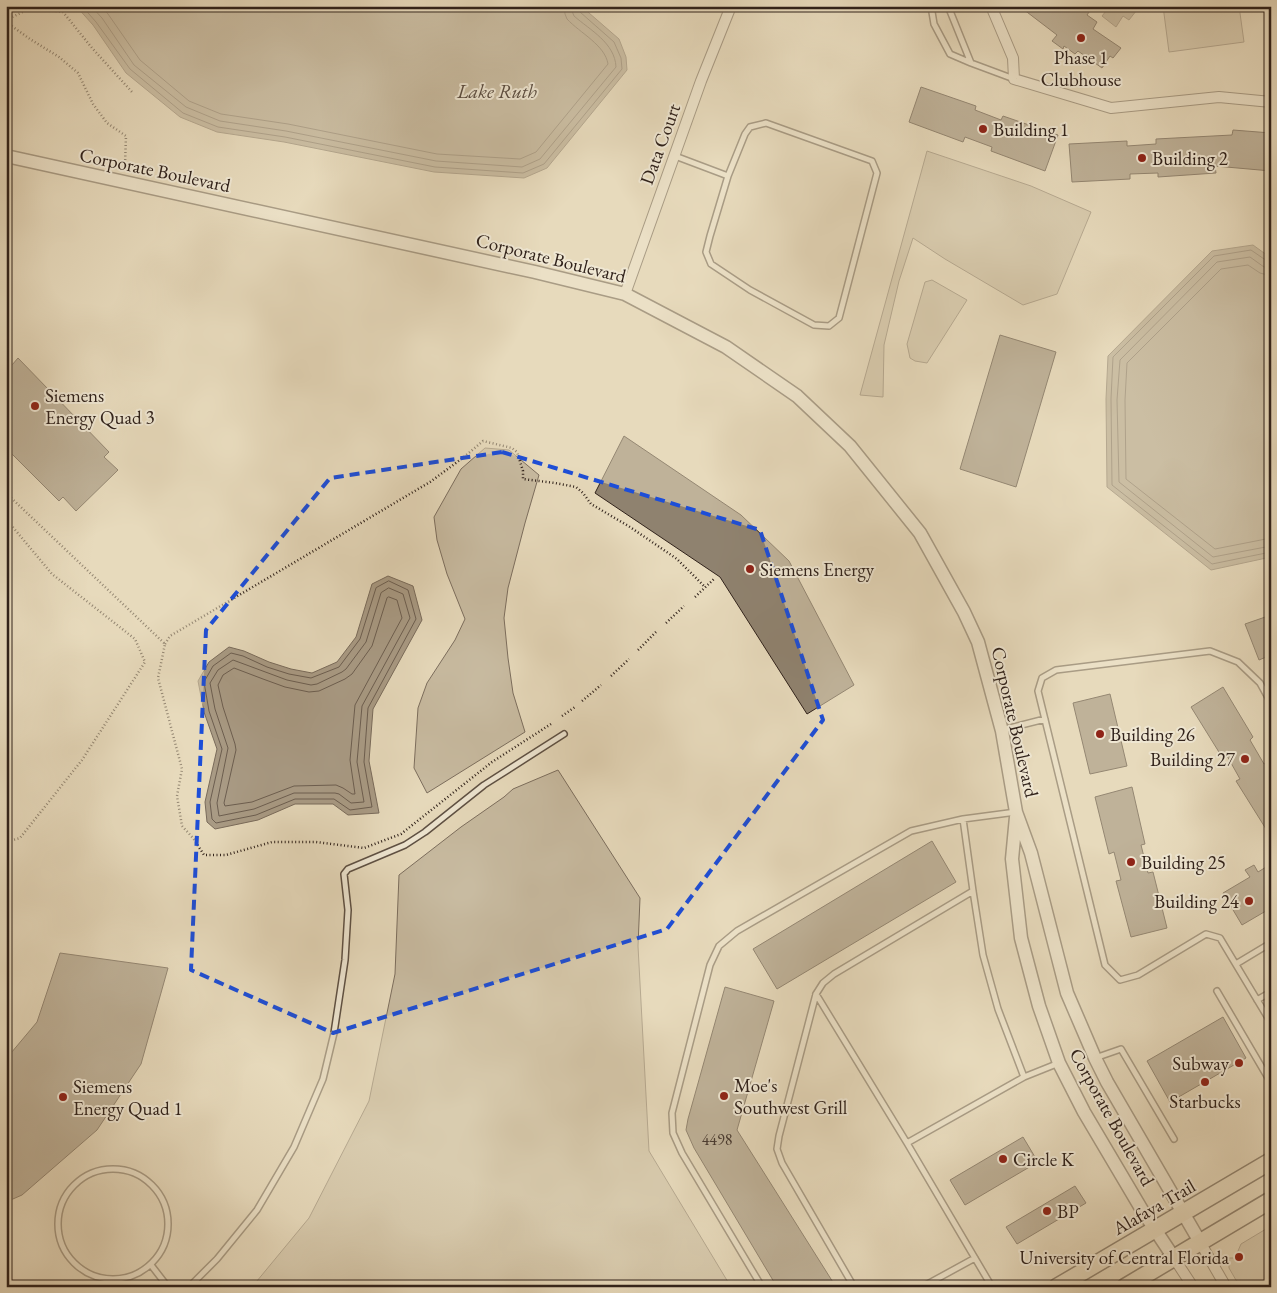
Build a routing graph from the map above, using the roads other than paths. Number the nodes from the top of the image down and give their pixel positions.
1 (731, 6) edge
2 (931, 6) edge
3 (948, 6) edge
4 (990, 6) edge
5 (971, 64) junction
6 (1014, 79) junction
7 (1271, 102) edge
8 (6, 156) edge
9 (674, 156) junction
10 (728, 176) junction
11 (625, 294) junction
12 (1271, 703) edge
13 (1044, 719) junction
14 (1002, 731) junction
15 (564, 734) dead end
16 (1016, 812) junction
17 (963, 819) junction
18 (973, 892) junction
19 (1271, 943) edge
20 (1236, 964) junction
21 (1217, 991) dead end
22 (1271, 992) edge
23 (816, 994) junction
24 (1257, 1000) junction
25 (1271, 1022) edge
26 (1095, 1058) junction
27 (1059, 1063) junction
28 (1024, 1077) junction
29 (1271, 1083) edge
30 (1174, 1139) dead end
31 (907, 1143) junction
32 (1271, 1161) edge
33 (1271, 1200) edge
34 (1183, 1213) junction
35 (1155, 1229) junction
36 (1200, 1242) junction
37 (975, 1258) junction
38 (1174, 1258) junction
39 (151, 1265) junction
40 (168, 1287) edge
41 (189, 1287) edge
42 (762, 1287) edge
43 (854, 1287) edge
44 (922, 1287) edge
45 (992, 1287) edge
46 (1057, 1287) edge
47 (1125, 1287) edge
48 (1193, 1287) edge
49 (1226, 1287) edge

1 - 9 street, Data Court
2 - 5 lane
3 - 5 lane
4 - 6 street
5 - 6 lane
6 - 7 street
8 - 11 street, Corporate Boulevard
9 - 10 lane
9 - 11 street, Data Court
10 - 10 lane
11 - 14 street, Corporate Boulevard
12 - 13 lane
13 - 14 lane
13 - 20 lane
14 - 16 street, Corporate Boulevard
15 - 41 lane
16 - 17 lane
16 - 26 street, Corporate Boulevard
16 - 27 street, Corporate Boulevard
17 - 18 lane
17 - 42 lane
18 - 23 lane
18 - 28 lane
19 - 20 lane
20 - 24 lane
21 - 29 lane
22 - 24 lane
23 - 31 lane
23 - 43 lane
24 - 25 lane
26 - 30 lane
26 - 34 street, Corporate Boulevard
27 - 28 lane
27 - 35 street, Corporate Boulevard
28 - 31 lane
31 - 37 lane
32 - 34 main road, Alafaya Trail
33 - 36 main road
34 - 35 main road, Alafaya Trail
34 - 36 street, Corporate Boulevard
35 - 38 street, Corporate Boulevard
35 - 46 main road, Alafaya Trail
36 - 38 main road
36 - 49 street
37 - 44 lane
37 - 45 lane
38 - 47 main road
38 - 48 street
39 - 39 lane
39 - 40 lane

